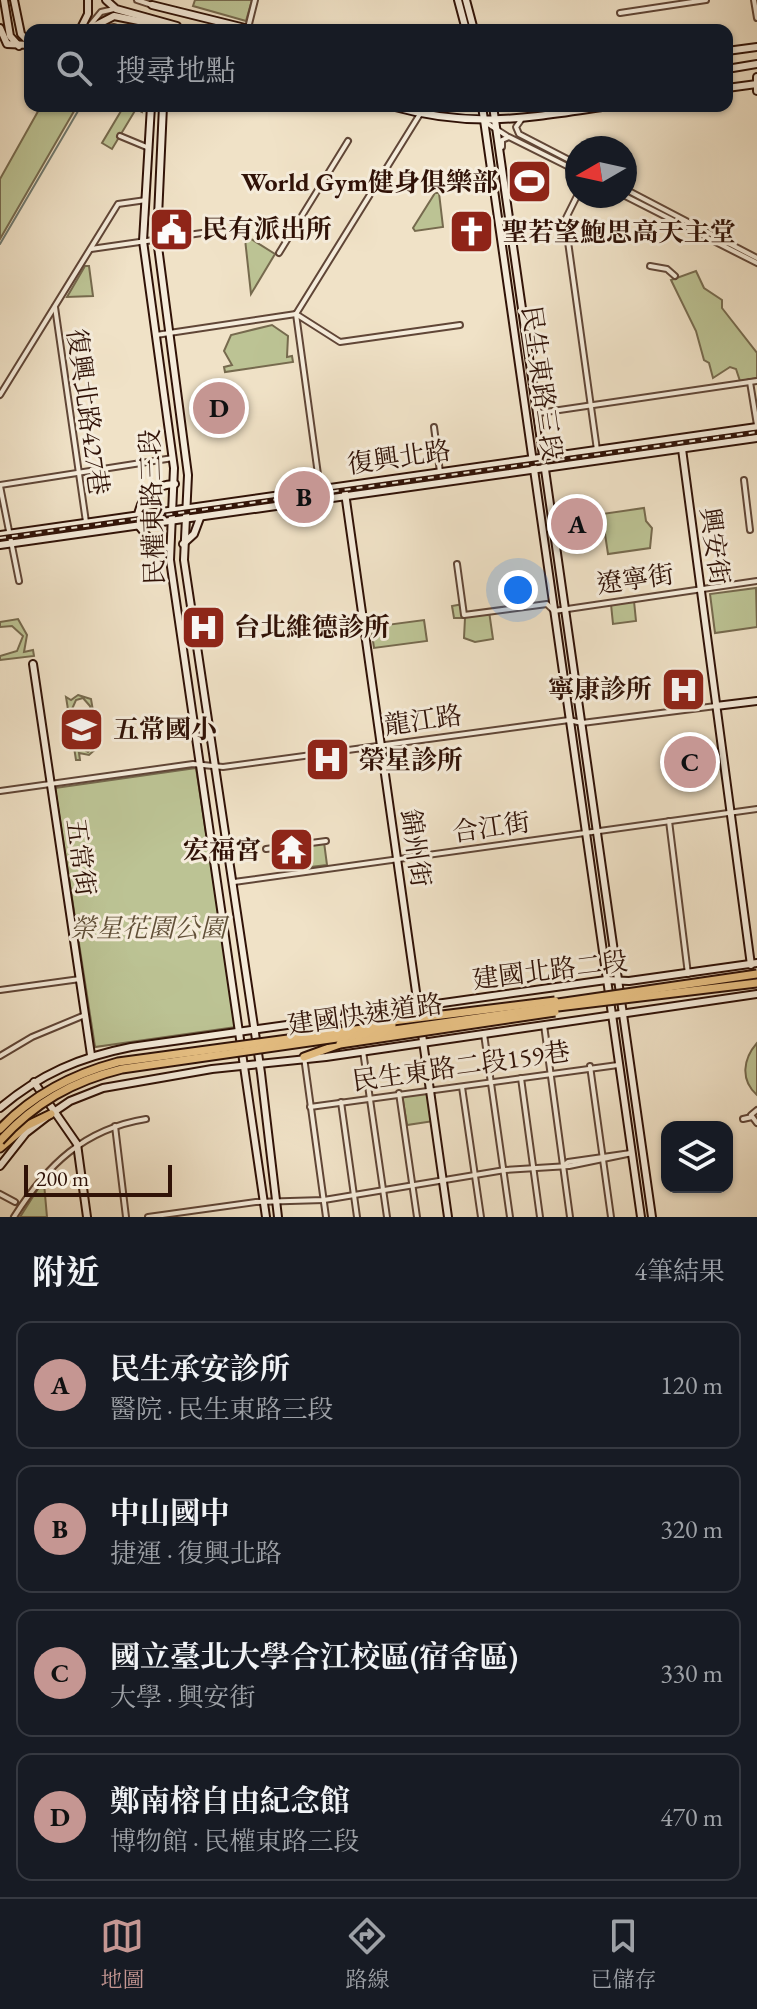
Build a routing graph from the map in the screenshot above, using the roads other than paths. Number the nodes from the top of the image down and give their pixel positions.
1 (4, 0) edge
2 (14, 0) edge
3 (88, 0) edge
4 (106, 0) edge
5 (137, 0) edge
6 (255, 0) edge
7 (458, 0) edge
8 (466, 0) edge
9 (706, 0) edge
10 (754, 0) edge
11 (151, 2) edge
12 (161, 3) edge
13 (116, 9) junction
14 (620, 13) dead end
15 (757, 18) edge
16 (83, 24) edge
17 (92, 24) edge
18 (99, 24) edge
19 (150, 24) edge
20 (152, 24) edge
21 (154, 24) edge
22 (165, 24) edge
23 (233, 24) edge
24 (251, 24) edge
25 (464, 24) edge
26 (472, 24) edge
27 (0, 28) edge
28 (24, 37) edge
29 (24, 45) edge
30 (19, 46) junction
31 (757, 47) edge
32 (733, 50) edge
33 (757, 64) edge
34 (733, 68) edge
35 (757, 77) edge
36 (757, 84) edge
37 (733, 87) edge
38 (757, 91) edge
39 (151, 112) edge
40 (163, 112) edge
41 (413, 112) edge
42 (483, 112) edge
43 (494, 112) edge
44 (567, 112) edge
45 (420, 114) junction
46 (521, 119) junction
47 (485, 122) junction
48 (497, 122) junction
49 (499, 131) junction
50 (120, 136) dead end
51 (509, 137) junction
52 (348, 141) dead end
53 (502, 147) junction
54 (149, 148) junction
55 (565, 158) edge
56 (565, 165) edge
57 (637, 195) edge
58 (146, 200) junction
59 (637, 202) edge
60 (571, 208) edge
61 (202, 233) dead end
62 (155, 240) junction
63 (143, 241) junction
64 (90, 251) junction
65 (279, 253) dead end
66 (757, 260) edge
67 (650, 266) dead end
68 (675, 276) dead end
69 (54, 306) junction
70 (296, 314) junction
71 (460, 325) dead end
72 (168, 333) junction
73 (156, 335) junction
74 (757, 381) edge
75 (750, 382) junction
76 (0, 395) edge
77 (591, 405) junction
78 (539, 413) junction
79 (757, 426) edge
80 (434, 427) dead end
81 (757, 438) edge
82 (676, 439) junction
83 (682, 449) junction
84 (597, 450) junction
85 (546, 457) junction
86 (173, 458) junction
87 (533, 459) junction
88 (548, 468) junction
89 (534, 470) junction
90 (79, 472) junction
91 (440, 472) junction
92 (744, 480) dead end
93 (175, 484) junction
94 (0, 485) edge
95 (344, 485) junction
96 (320, 489) junction
97 (345, 497) junction
98 (188, 507) junction
99 (174, 510) junction
100 (138, 515) junction
101 (200, 518) junction
102 (187, 519) junction
103 (172, 521) junction
104 (86, 522) junction
105 (139, 526) junction
106 (750, 530) dead end
107 (3, 534) edge
108 (13, 543) junction
109 (183, 544) junction
110 (0, 545) edge
111 (169, 548) junction
112 (457, 564) dead end
113 (19, 581) dead end
114 (757, 581) edge
115 (701, 588) junction
116 (567, 609) junction
117 (554, 611) junction
118 (33, 664) dead end
119 (757, 701) edge
120 (716, 706) junction
121 (569, 720) junction
122 (582, 723) junction
123 (381, 746) junction
124 (201, 765) junction
125 (213, 766) junction
126 (50, 783) junction
127 (0, 791) edge
128 (757, 809) edge
129 (731, 813) junction
130 (669, 821) junction
131 (585, 831) junction
132 (596, 831) junction
133 (326, 841) dead end
134 (266, 849) dead end
135 (397, 859) junction
136 (231, 883) junction
137 (754, 964) edge
138 (688, 974) junction
139 (757, 974) edge
140 (80, 979) junction
141 (606, 980) junction
142 (617, 982) junction
143 (757, 983) edge
144 (0, 990) edge
145 (756, 994) edge
146 (586, 1002) junction
147 (418, 1007) junction
148 (623, 1012) junction
149 (610, 1014) junction
150 (85, 1015) junction
151 (293, 1025) junction
152 (544, 1025) junction
153 (253, 1030) junction
154 (241, 1032) junction
155 (484, 1034) junction
156 (423, 1042) junction
157 (363, 1051) junction
158 (91, 1055) junction
159 (0, 1056) edge
160 (304, 1057) junction
161 (258, 1064) junction
162 (246, 1065) junction
163 (618, 1065) junction
164 (590, 1066) junction
165 (550, 1072) junction
166 (521, 1078) junction
167 (34, 1082) junction
168 (492, 1083) junction
169 (462, 1087) junction
170 (430, 1089) junction
171 (399, 1093) junction
172 (369, 1098) junction
173 (341, 1102) junction
174 (310, 1107) junction
175 (0, 1108) edge
176 (757, 1110) edge
177 (53, 1113) junction
178 (752, 1117) junction
179 (146, 1119) dead end
180 (743, 1119) dead end
181 (757, 1123) edge
182 (115, 1126) junction
183 (0, 1129) edge
184 (0, 1141) edge
185 (77, 1144) junction
186 (0, 1148) edge
187 (632, 1153) junction
188 (603, 1158) junction
189 (0, 1166) edge
190 (563, 1166) junction
191 (534, 1169) junction
192 (505, 1170) junction
193 (475, 1175) junction
194 (443, 1180) junction
195 (413, 1187) junction
196 (384, 1191) junction
197 (0, 1194) edge
198 (355, 1196) junction
199 (324, 1200) junction
200 (15, 1202) dead end
201 (264, 1202) junction
202 (276, 1203) junction
203 (190, 1214) edge
204 (158, 1216) edge
205 (14, 1217) edge
206 (87, 1217) edge
207 (126, 1217) edge
208 (148, 1217) edge
209 (266, 1217) edge
210 (278, 1217) edge
211 (326, 1217) edge
212 (357, 1217) edge
213 (387, 1217) edge
214 (417, 1217) edge
215 (448, 1217) edge
216 (481, 1217) edge
217 (510, 1217) edge
218 (540, 1217) edge
219 (570, 1217) edge
220 (611, 1217) edge
221 (641, 1217) edge
222 (652, 1217) edge

1 - 30 street
2 - 28 street
3 - 16 street
4 - 13 street
5 - 11 street
6 - 24 street
7 - 25 street
8 - 26 street
9 - 14 street
10 - 15 street
11 - 12 street
11 - 21 street
12 - 22 street
12 - 23 street
13 - 17 street
13 - 20 street
18 - 19 street
27 - 30 street
29 - 30 street
31 - 32 street
33 - 34 street
35 - 36 street
36 - 37 street
36 - 38 street
39 - 54 street, 民權東路三段
40 - 62 street, 民權東路三段
41 - 45 street
42 - 47 street, 民生東路三段
43 - 48 street, 民生東路三段
44 - 46 street
45 - 47 street
45 - 70 street
46 - 48 street
46 - 55 street
47 - 48 street
47 - 49 street
47 - 87 street, 民生東路三段
48 - 49 street, 民生東路三段
49 - 51 street
49 - 53 street, 民生東路三段
50 - 54 street
51 - 53 street
51 - 56 street
52 - 65 street
53 - 78 street, 民生東路三段
54 - 58 street, 民權東路三段
57 - 66 street
58 - 63 street, 民權東路三段
58 - 64 street
59 - 66 street
60 - 77 street
61 - 62 street
62 - 63 street
62 - 72 street, 民權東路三段
63 - 64 street
63 - 73 street, 民權東路三段
64 - 69 street
67 - 68 street
69 - 76 street
69 - 90 street, 復興北路427巷
70 - 71 street
70 - 72 street
70 - 96 street
72 - 73 street
72 - 98 street, 民權東路三段
73 - 86 street, 民權東路三段
74 - 75 street
75 - 77 street
75 - 79 street
77 - 78 street
77 - 84 street
78 - 85 street, 民生東路三段
79 - 82 street, 復興北路
80 - 91 street
81 - 83 street, 復興北路
82 - 83 street, 興安街
82 - 84 street, 復興北路
83 - 88 street, 復興北路
83 - 115 street, 興安街
84 - 85 street, 復興北路
85 - 87 street, 復興北路
85 - 88 street, 民生東路三段
86 - 90 street
86 - 93 street, 民權東路三段
87 - 89 street, 民生東路三段
87 - 91 street, 復興北路
88 - 89 street, 復興北路
88 - 116 street, 民生東路三段
89 - 97 street, 復興北路
89 - 117 street, 民生東路三段
90 - 94 street
90 - 104 street, 復興北路427巷
91 - 95 street, 復興北路
92 - 106 street
93 - 99 street, 民權東路三段
93 - 100 street
94 - 107 street
95 - 96 street, 復興北路
95 - 97 street, 錦州街
96 - 98 street, 復興北路
97 - 101 street, 復興北路
97 - 123 street, 錦州街
98 - 99 street, 復興北路
98 - 102 street, 民權東路三段
99 - 100 street, 復興北路
99 - 103 street, 民權東路三段
100 - 104 street, 復興北路
101 - 102 street, 復興北路
101 - 109 street
102 - 103 street, 復興北路
102 - 109 street, 民權東路三段
103 - 105 street, 復興北路
103 - 111 street, 民權東路三段
104 - 107 street, 復興北路
105 - 108 street, 復興北路
105 - 111 street
107 - 108 street
108 - 110 street, 復興北路
108 - 113 street
109 - 125 street, 民權東路三段
111 - 124 street, 民權東路三段
112 - 117 street, 遼寧街
114 - 115 street, 遼寧街
115 - 116 street, 遼寧街
115 - 120 street, 興安街
116 - 117 street, 遼寧街
116 - 122 street, 民生東路三段
117 - 121 street, 民生東路三段
118 - 126 street, 五常街
119 - 120 street, 龍江路
120 - 122 street, 龍江路
120 - 129 street, 興安街
121 - 122 street, 龍江路
121 - 123 street, 龍江路
121 - 131 street, 民生東路三段
122 - 132 street, 民生東路三段
123 - 125 street, 龍江路
123 - 135 street, 錦州街
124 - 125 street, 龍江路
124 - 126 street, 龍江路
124 - 154 street, 民權東路三段
125 - 136 street, 民權東路三段
126 - 127 street, 龍江路
126 - 140 street, 五常街
128 - 129 street, 合江街
129 - 130 street, 合江街
129 - 137 street, 興安街
130 - 132 street, 合江街
130 - 138 street
131 - 132 street, 合江街
131 - 135 street, 合江街
131 - 141 street, 民生東路三段
132 - 142 street, 民生東路三段
133 - 134 street
135 - 136 street, 合江街
135 - 147 street, 錦州街
136 - 153 street, 民權東路三段
137 - 138 street, 建國北路二段
137 - 145 street, 興安街
138 - 142 street, 建國北路二段
139 - 146 highway, 建國快速道路, bridge
140 - 144 street
140 - 150 street, 五常街
141 - 142 street, 建國北路二段
141 - 147 street, 建國北路二段
141 - 149 street, 民生東路三段
142 - 148 street, 民生東路三段
143 - 146 highway, 建國快速道路, bridge
145 - 148 street, 建國北路二段
146 - 151 highway, bridge
146 - 160 highway, bridge
146 - 183 highway, 建國快速道路, bridge
146 - 184 highway, 建國快速道路, bridge
147 - 151 street, 建國北路二段
147 - 156 street, 錦州街
148 - 149 street, 建國北路二段
148 - 222 street, 民生東路三段
149 - 152 street, 建國北路二段
149 - 163 street, 民生東路三段
150 - 158 street, 五常街
150 - 159 street
151 - 153 street, 建國北路二段
152 - 155 street, 建國北路二段
152 - 165 street
153 - 154 street, 建國北路二段
153 - 161 street, 民權東路三段
154 - 158 street, 建國北路二段
154 - 162 street, 民權東路三段
155 - 156 street, 建國北路二段
155 - 168 street
156 - 157 street, 建國北路二段
156 - 170 street, 錦州街
157 - 160 street, 建國北路二段
157 - 172 street
158 - 167 street, 建國北路二段
160 - 161 street, 建國北路二段
160 - 174 street
161 - 162 street, 建國北路二段
161 - 202 street, 民權東路三段
162 - 177 street, 建國北路二段
162 - 201 street, 民權東路三段
163 - 164 street, 民生東路二段159巷
163 - 187 street, 民生東路三段
164 - 165 street, 民生東路二段159巷
164 - 188 street
165 - 166 street, 民生東路二段159巷
165 - 190 street
166 - 168 street, 民生東路二段159巷
166 - 191 street
167 - 175 street, 建國北路二段
167 - 177 street
168 - 169 street, 民生東路二段159巷
168 - 192 street
169 - 170 street, 民生東路二段159巷
169 - 193 street
170 - 171 street, 民生東路二段159巷
170 - 194 street, 錦州街
171 - 172 street, 民生東路二段159巷
171 - 195 street
172 - 173 street, 民生東路二段159巷
172 - 196 street
173 - 174 street, 民生東路二段159巷
173 - 198 street
174 - 199 street
176 - 178 street
177 - 185 street
177 - 186 highway
177 - 189 street, 建國北路二段
178 - 180 street
178 - 181 street
179 - 182 street
182 - 185 street
182 - 207 street
185 - 205 street
185 - 206 street
187 - 188 street
187 - 221 street, 民生東路三段
188 - 190 street
188 - 220 street
190 - 191 street
190 - 219 street
191 - 192 street
191 - 218 street
192 - 193 street
192 - 217 street
193 - 194 street
193 - 216 street
194 - 195 street
194 - 215 street, 錦州街
195 - 196 street
195 - 214 street
196 - 198 street
196 - 213 street
197 - 200 street
198 - 199 street
198 - 212 street
199 - 202 street
199 - 211 street
201 - 202 street
201 - 203 street
201 - 209 street, 民權東路三段
202 - 210 street, 民權東路三段
203 - 204 street
204 - 208 street

